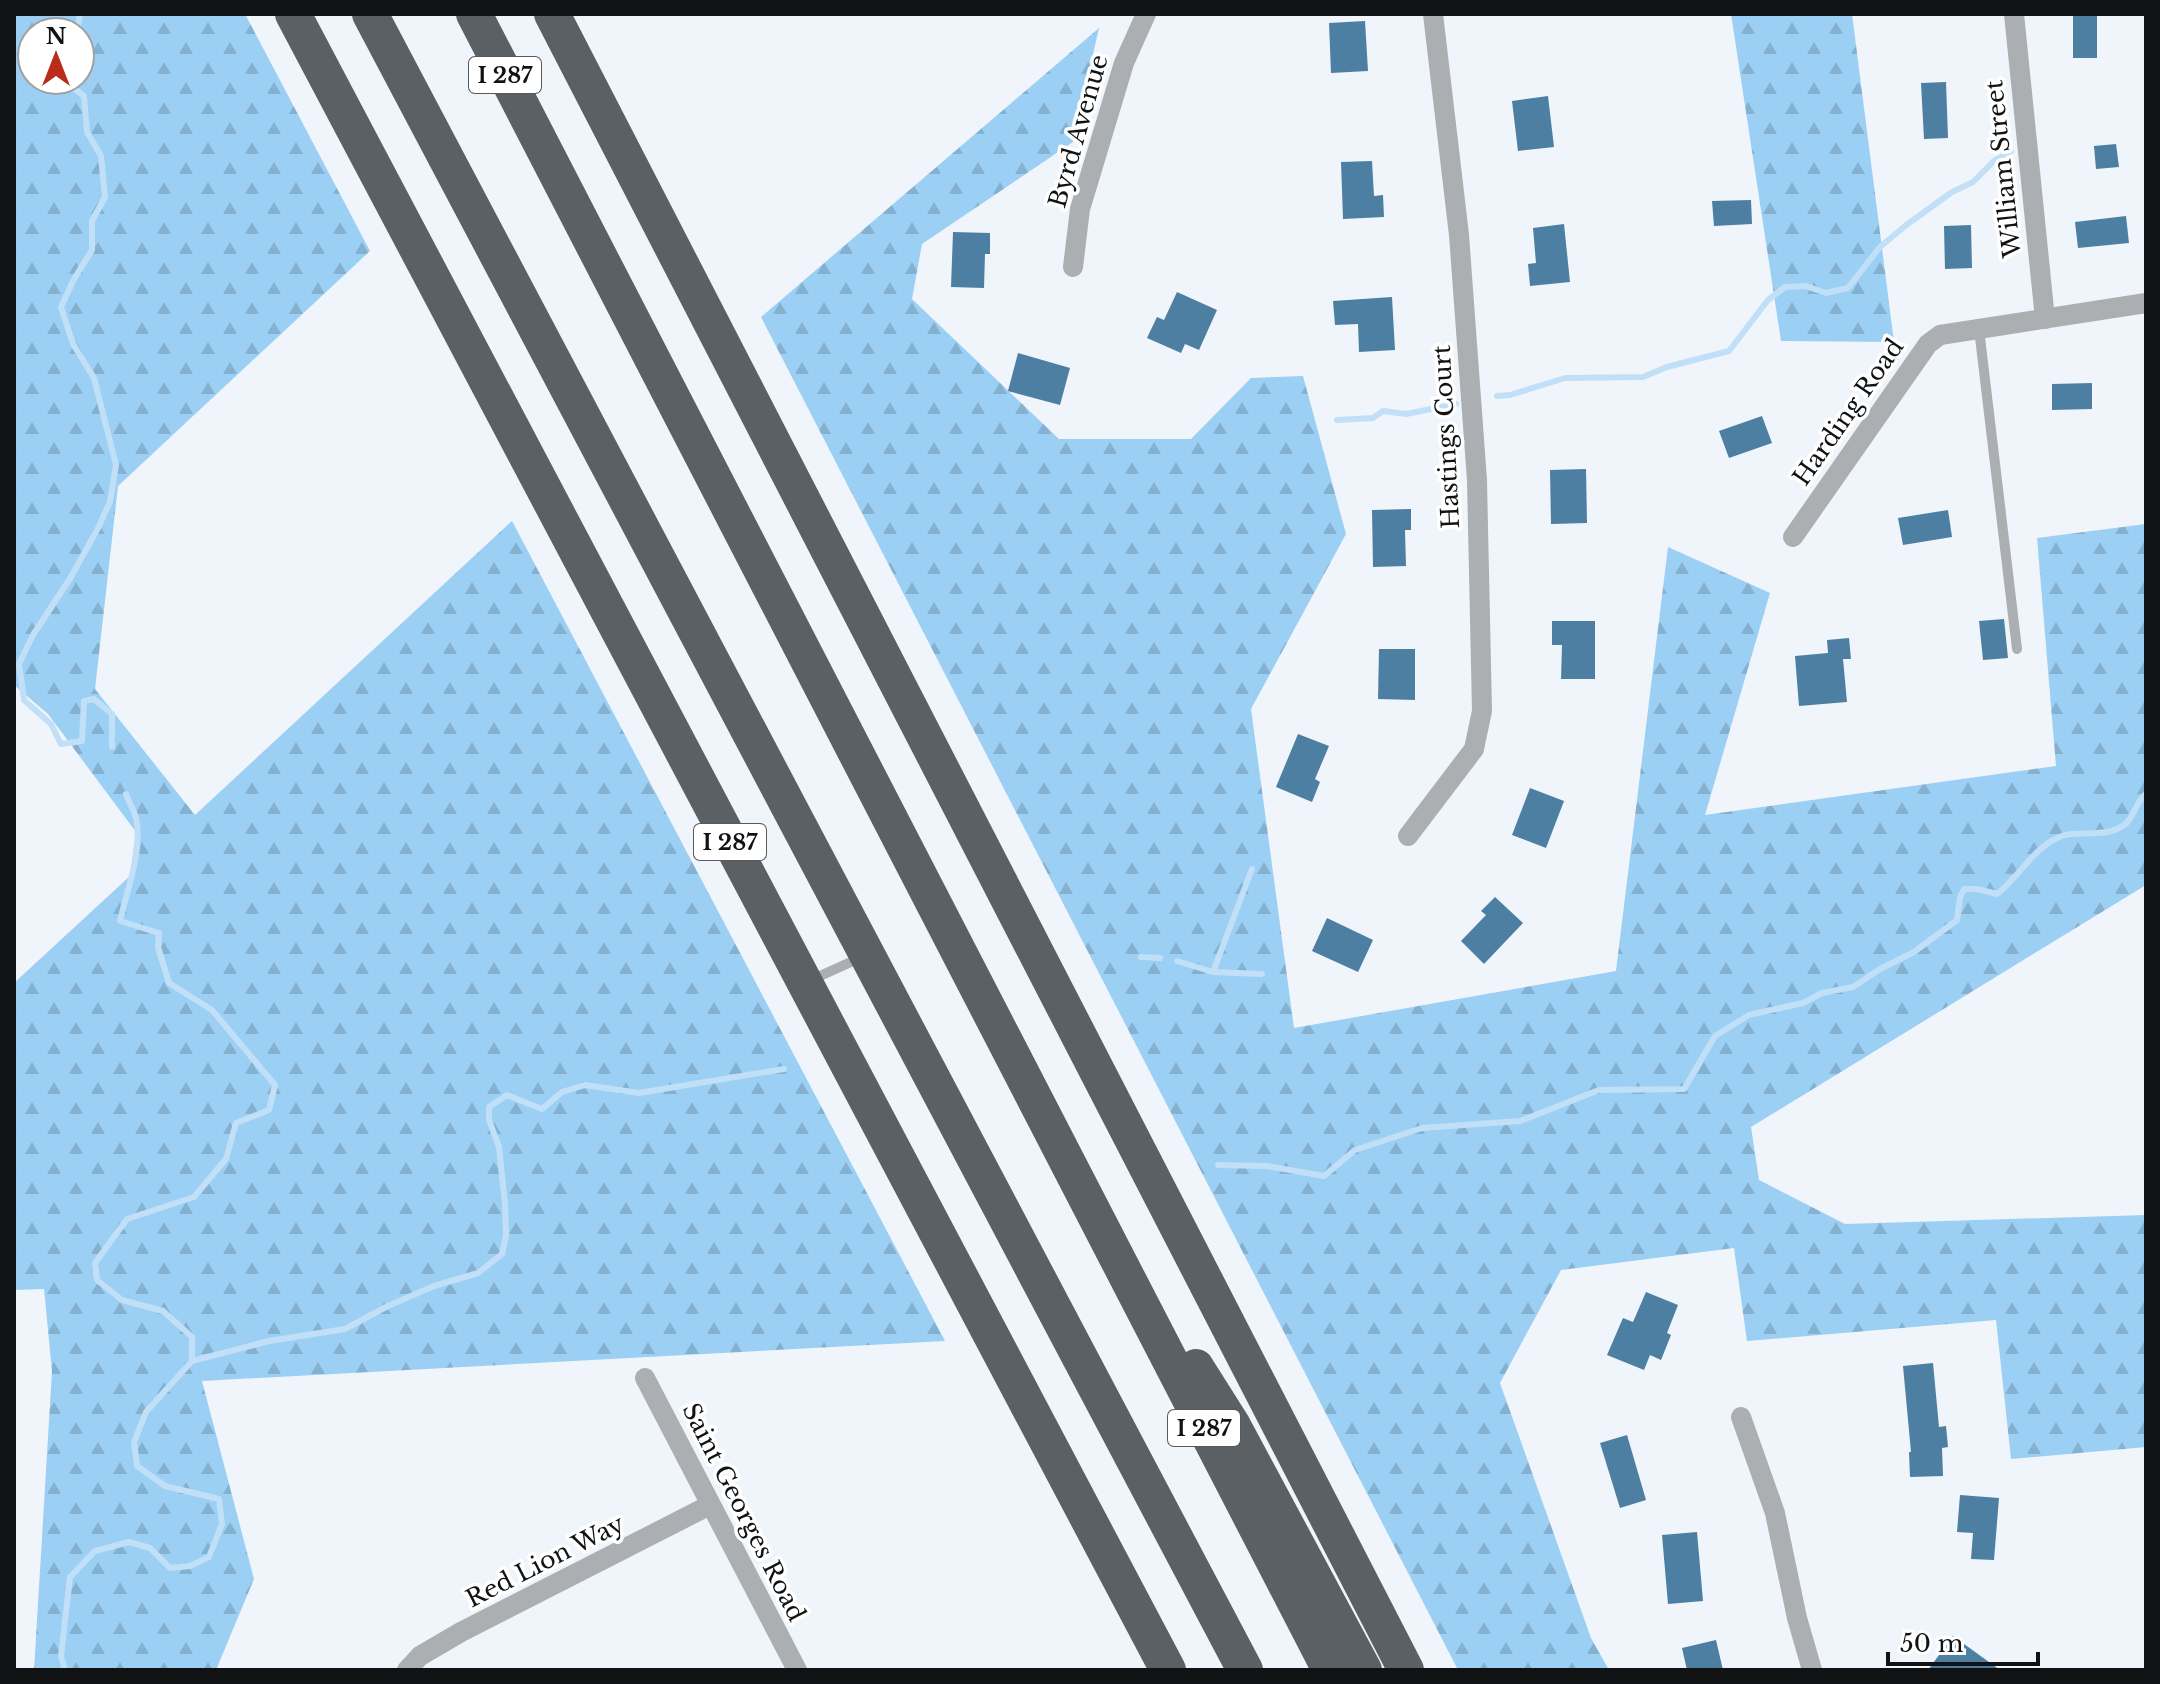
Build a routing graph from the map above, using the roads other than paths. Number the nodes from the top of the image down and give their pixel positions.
1 (293, 14) edge
2 (370, 14) edge
3 (474, 14) edge
4 (552, 14) edge
5 (1146, 14) edge
6 (1433, 14) edge
7 (2014, 14) edge
8 (1073, 267) dead end
9 (2146, 303) edge
10 (2045, 319) junction
11 (1979, 329) junction
12 (1793, 537) dead end
13 (2017, 649) dead end
14 (1408, 836) dead end
15 (867, 954) junction
16 (805, 983) junction
17 (1079, 1186) junction
18 (645, 1378) dead end
19 (1741, 1417) dead end
20 (710, 1505) junction
21 (407, 1670) edge
22 (797, 1670) edge
23 (1168, 1670) edge
24 (1245, 1670) edge
25 (1330, 1670) edge
26 (1364, 1670) edge
27 (1406, 1670) edge
28 (1812, 1670) edge

1 - 16 highway, I 287
2 - 15 highway, I 287
3 - 17 highway, I 287
4 - 27 highway, I 287
5 - 8 street, Byrd Avenue
6 - 14 street, Hastings Court
7 - 10 street, William Street
9 - 10 street, Harding Road
10 - 11 street, Harding Road
11 - 12 street, Harding Road
11 - 13 lane
15 - 16 lane
15 - 24 highway, I 287
16 - 23 highway, I 287
17 - 25 highway, I 287
17 - 26 highway
18 - 20 street, Saint Georges Road
19 - 28 street
20 - 21 street, Red Lion Way
20 - 22 street, Saint Georges Road

